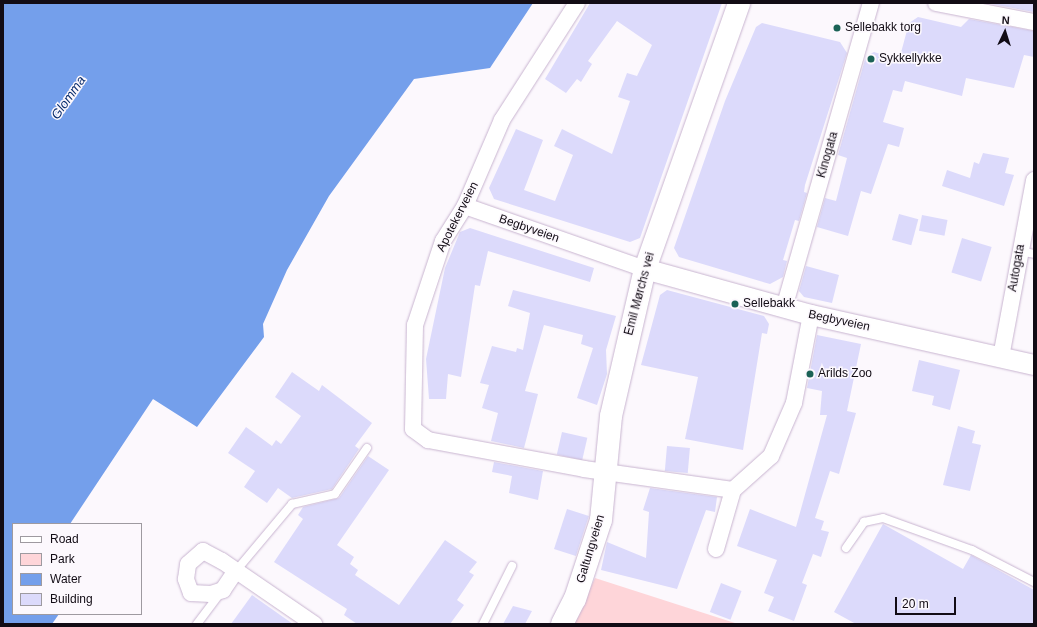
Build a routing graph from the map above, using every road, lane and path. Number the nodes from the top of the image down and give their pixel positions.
1 (577, 3) edge
2 (739, 3) edge
3 (871, 3) edge
4 (936, 3) edge
5 (1034, 22) edge
6 (1034, 180) edge
7 (465, 206) junction
8 (1027, 252) edge
9 (644, 269) junction
10 (784, 308) junction
11 (811, 315) junction
12 (1001, 356) junction
13 (1034, 365) edge
14 (367, 448) dead end
15 (608, 471) junction
16 (733, 490) junction
17 (846, 548) dead end
18 (716, 549) dead end
19 (512, 566) dead end
20 (235, 572) junction
21 (1034, 582) edge
22 (223, 590) junction
23 (197, 624) edge
24 (314, 624) edge
25 (483, 624) edge
26 (562, 624) edge

1 - 7 street, Apotekerveien
2 - 9 main road, Emil Mørchs vei
3 - 10 street, Kinogata
4 - 5 street
6 - 8 street, Autogata
7 - 9 street, Begbyveien
7 - 15 street, Apotekerveien
8 - 12 street, Autogata
9 - 10 street, Begbyveien
9 - 15 main road, Emil Mørchs vei
10 - 11 street, Begbyveien
11 - 12 street, Begbyveien
11 - 16 street
12 - 13 street, Begbyveien
14 - 20 lane
15 - 16 street
15 - 26 main road, Galtungveien
16 - 18 street
17 - 21 lane
19 - 25 lane
20 - 22 street
20 - 22 street
20 - 24 street
22 - 23 lane

